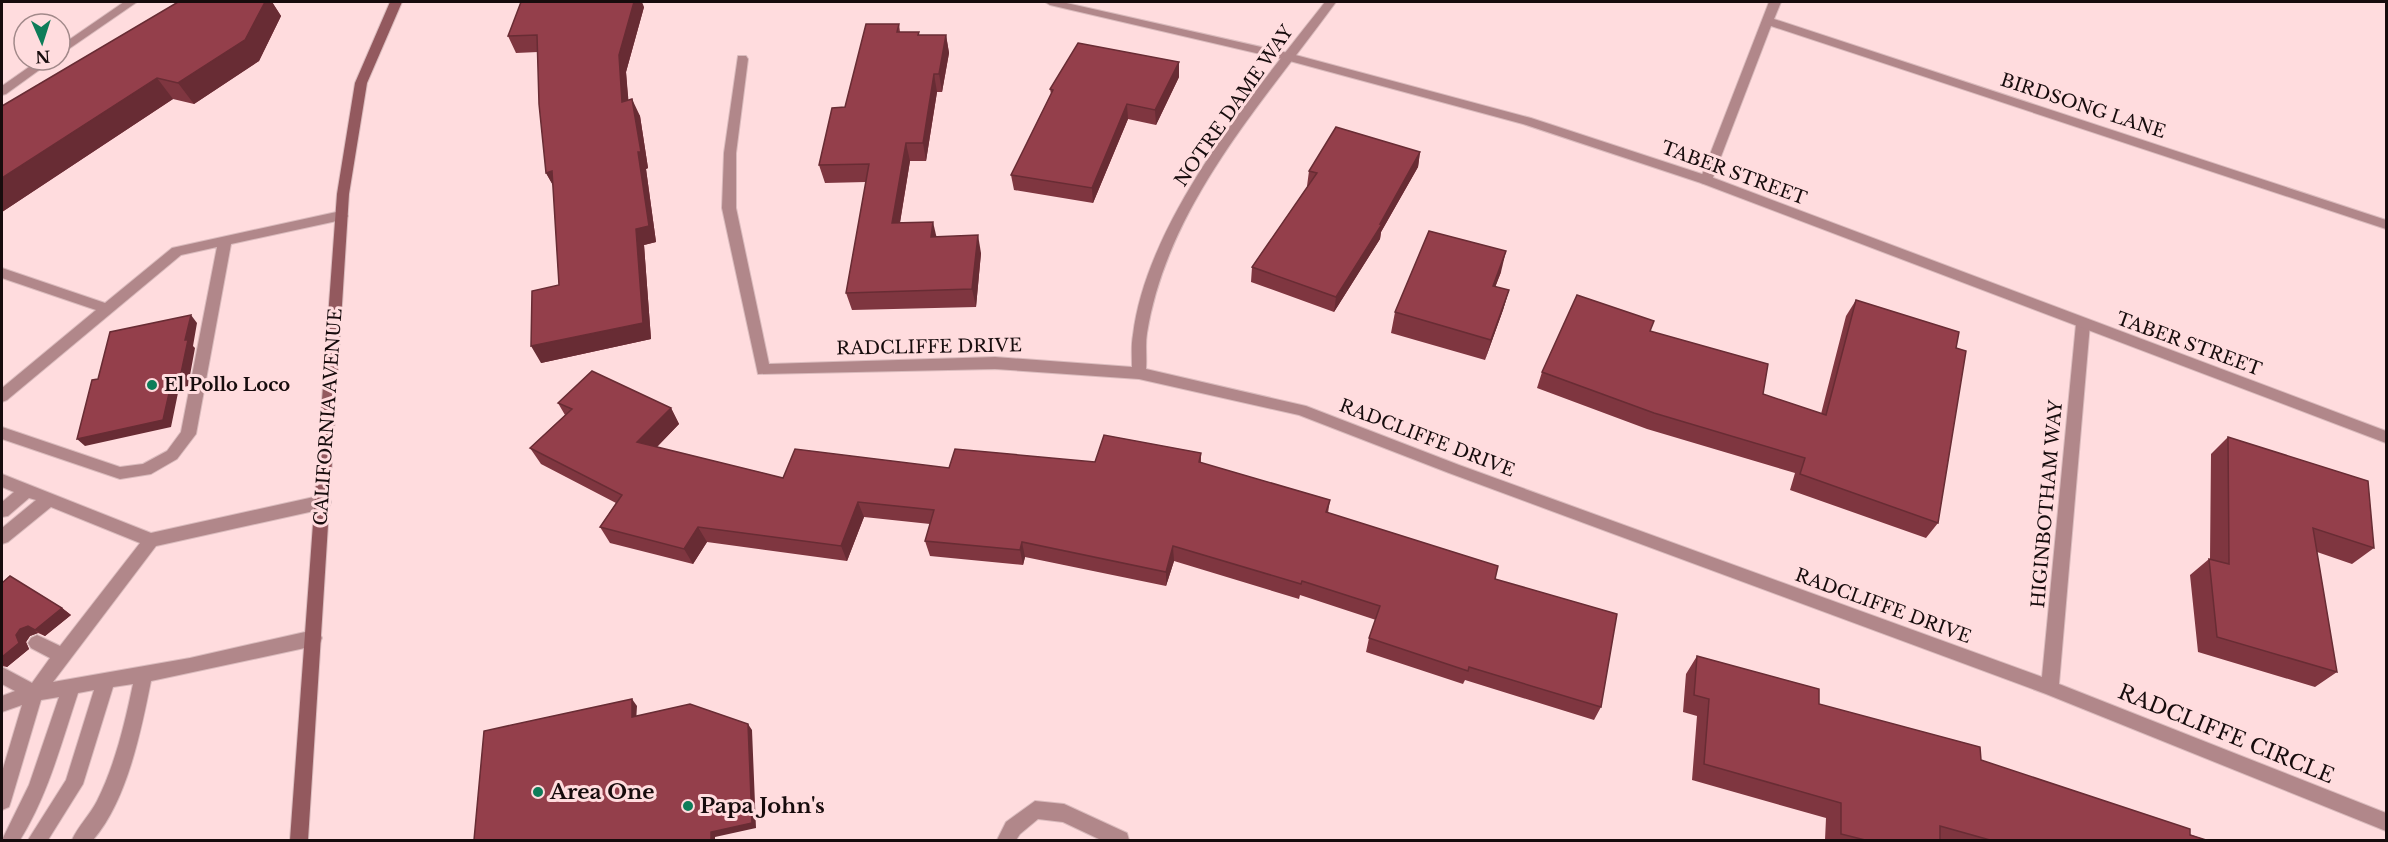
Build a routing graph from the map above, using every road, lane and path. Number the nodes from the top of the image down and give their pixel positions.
1 (130, 2) edge
2 (396, 2) edge
3 (1050, 2) edge
4 (1330, 2) edge
5 (1775, 2) edge
6 (1768, 21) junction
7 (72, 43) edge
8 (1288, 57) junction
9 (742, 58) dead end
10 (30, 72) edge
11 (2, 91) edge
12 (1706, 180) junction
13 (341, 216) junction
14 (2386, 225) edge
15 (225, 242) junction
16 (2, 273) edge
17 (108, 309) junction
18 (2083, 324) junction
19 (1139, 373) junction
20 (2, 396) edge
21 (2, 433) edge
22 (2386, 437) edge
23 (5, 486) edge
24 (27, 490) junction
25 (49, 499) junction
26 (323, 502) junction
27 (2, 511) edge
28 (2, 537) edge
29 (151, 540) junction
30 (314, 638) junction
31 (37, 643) dead end
32 (63, 656) junction
33 (144, 674) junction
34 (2, 675) edge
35 (106, 681) junction
36 (71, 687) junction
37 (2050, 688) junction
38 (34, 693) junction
39 (2, 704) edge
40 (2, 801) edge
41 (2386, 822) edge
42 (10, 840) edge
43 (37, 840) edge
44 (81, 840) edge
45 (299, 840) edge
46 (1006, 840) edge
47 (1120, 840) edge

1 - 7 street
2 - 13 main road, CALIFORNIA AVENUE
3 - 8 street, TABER STREET
4 - 8 street, NOTRE DAME WAY
5 - 6 street
6 - 12 street
6 - 14 street, BIRDSONG LANE
8 - 12 street, TABER STREET
8 - 19 street, NOTRE DAME WAY
9 - 19 street, RADCLIFFE DRIVE
10 - 11 street
12 - 18 street, TABER STREET
13 - 15 street
13 - 26 main road, CALIFORNIA AVENUE
15 - 17 street
15 - 21 street
16 - 17 street
17 - 20 street
18 - 22 street, TABER STREET
18 - 37 street, HIGINBOTHAM WAY
19 - 37 street, RADCLIFFE DRIVE
23 - 24 street
24 - 25 street
24 - 27 street
25 - 28 street
25 - 29 street
26 - 29 street
26 - 30 main road, CALIFORNIA AVENUE
29 - 32 street
30 - 33 street
30 - 45 main road, CALIFORNIA AVENUE
31 - 32 street
32 - 38 street
33 - 35 street
33 - 44 street
34 - 38 street
35 - 36 street
35 - 43 street
36 - 38 street
36 - 42 street
37 - 41 street, RADCLIFFE CIRCLE
38 - 39 street
38 - 40 street
46 - 47 street

